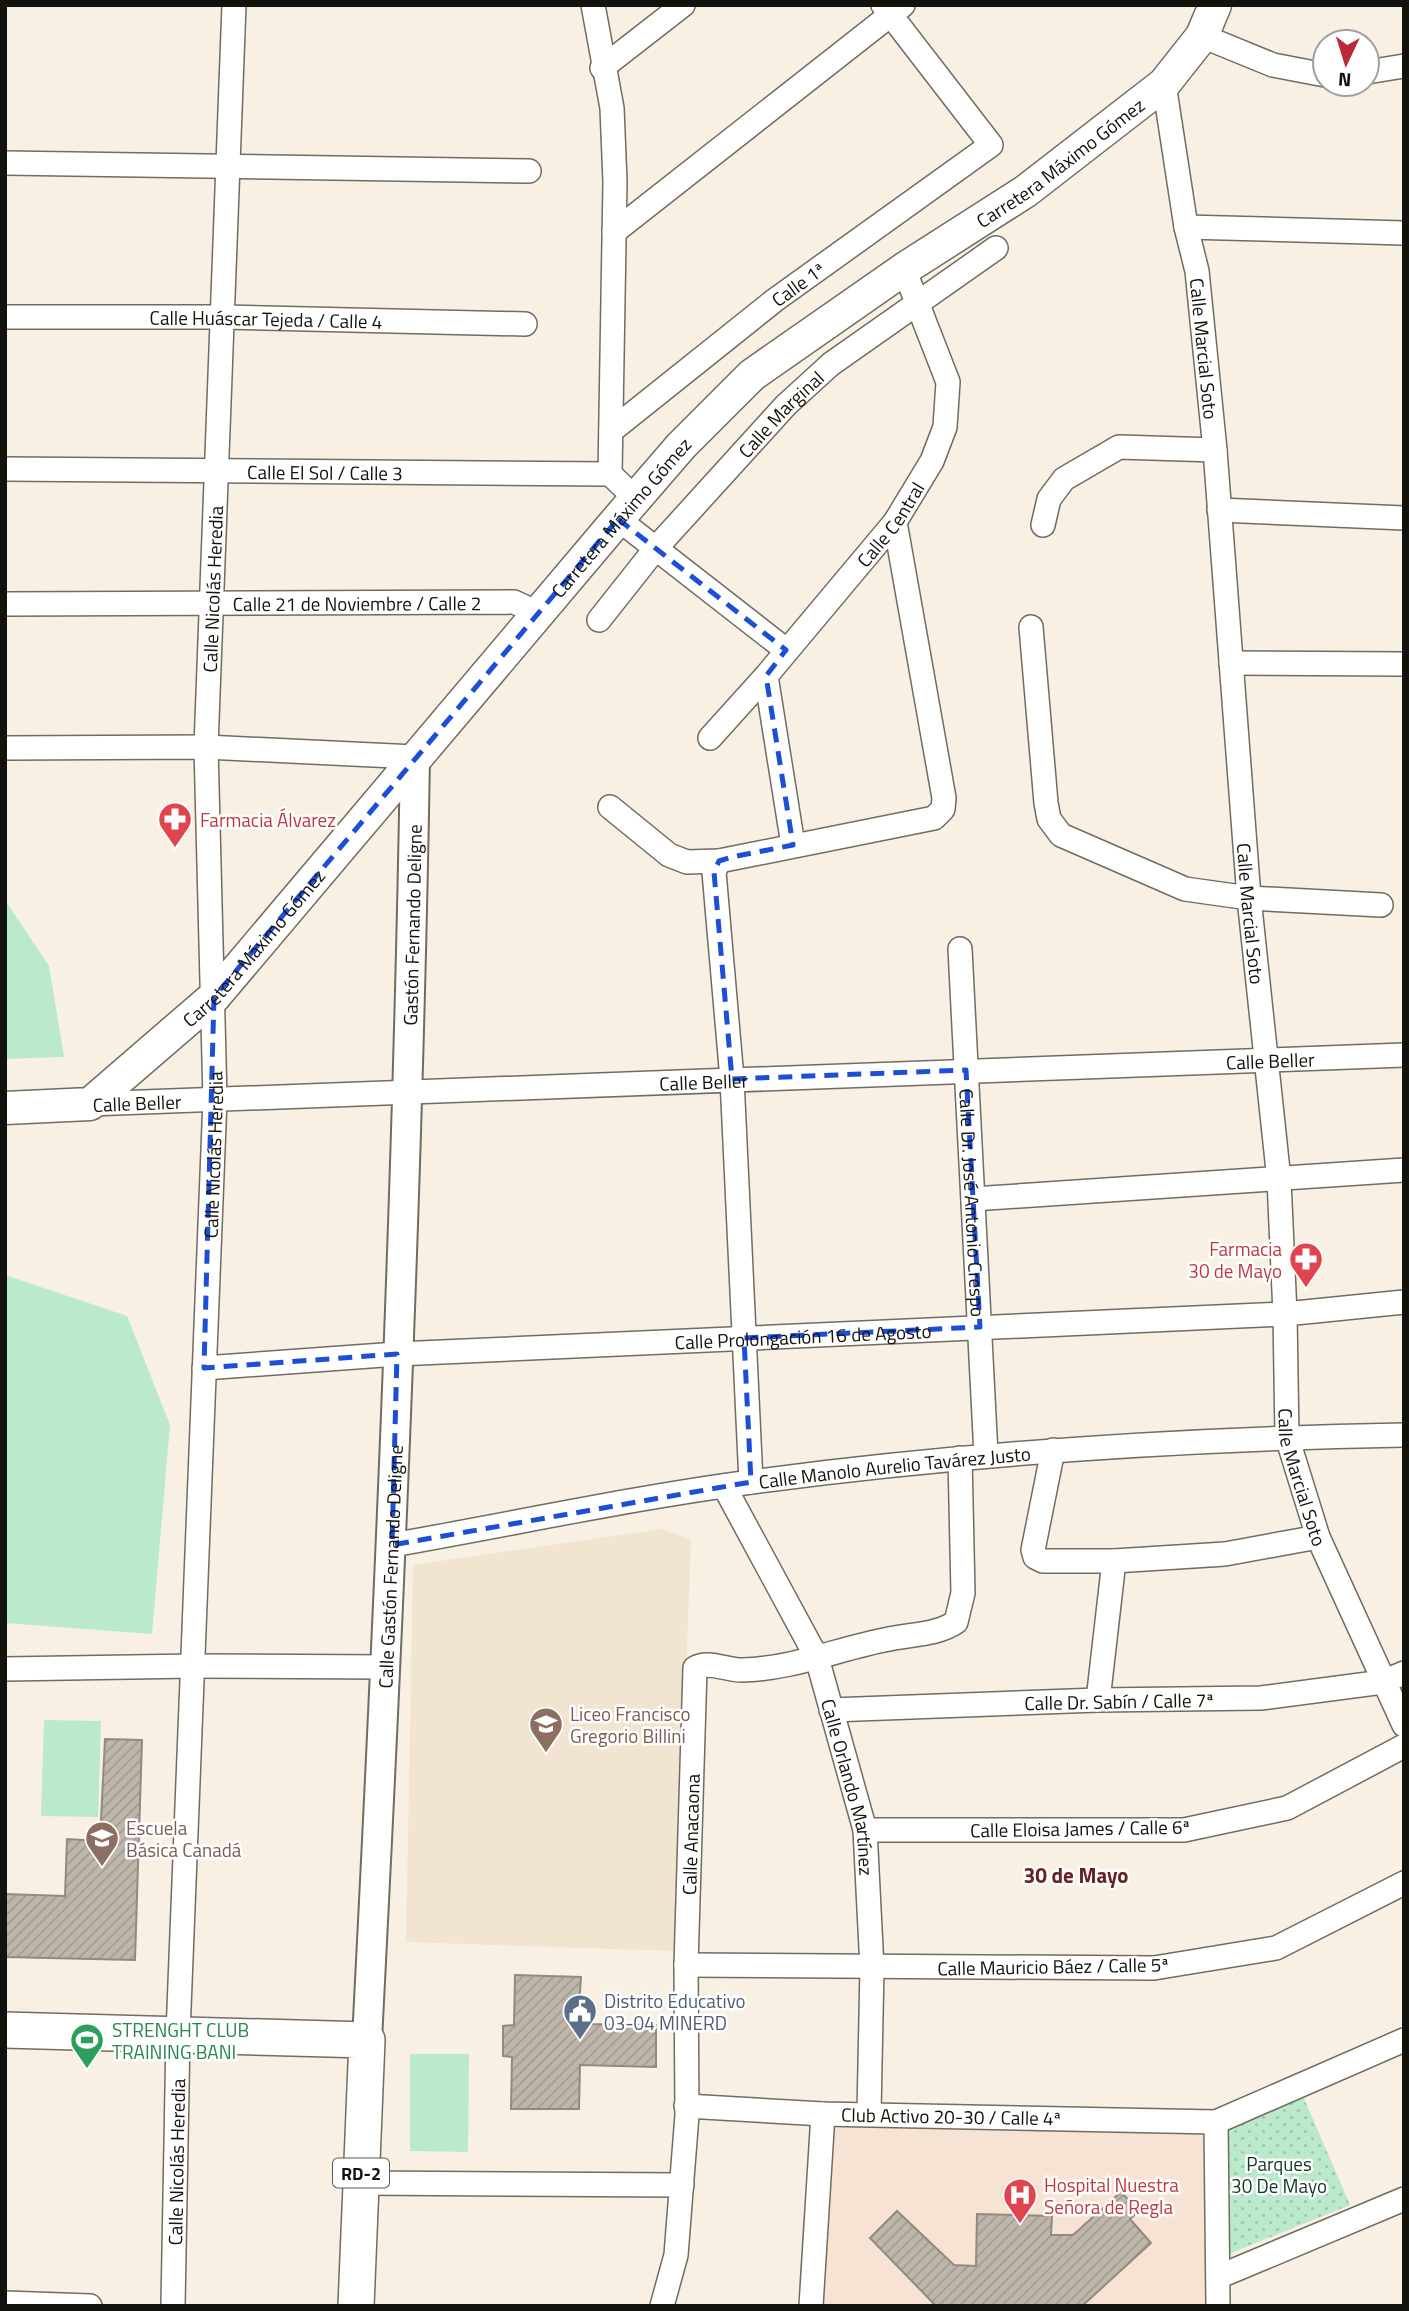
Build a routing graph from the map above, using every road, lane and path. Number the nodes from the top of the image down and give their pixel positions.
1 (234, 5) edge
2 (593, 5) edge
3 (683, 5) edge
4 (1215, 5) edge
5 (892, 9) edge
6 (1202, 36) junction
7 (1404, 66) edge
8 (603, 68) junction
9 (1381, 70) edge
10 (1311, 72) edge
11 (1164, 84) junction
12 (5, 163) edge
13 (226, 166) junction
14 (529, 172) dead end
15 (1186, 227) junction
16 (614, 232) junction
17 (1404, 233) edge
18 (996, 248) dead end
19 (904, 269) junction
20 (918, 305) junction
21 (5, 317) edge
22 (223, 317) junction
23 (526, 324) dead end
24 (611, 431) junction
25 (1215, 450) junction
26 (5, 469) edge
27 (215, 471) junction
28 (610, 474) junction
29 (627, 509) junction
30 (1219, 510) junction
31 (1404, 518) edge
32 (895, 522) junction
33 (1042, 525) dead end
34 (656, 548) junction
35 (210, 603) junction
36 (5, 604) edge
37 (538, 613) junction
38 (599, 620) dead end
39 (1031, 627) dead end
40 (786, 650) junction
41 (1231, 663) junction
42 (1404, 664) edge
43 (766, 676) junction
44 (710, 738) dead end
45 (206, 747) junction
46 (5, 748) edge
47 (415, 757) junction
48 (610, 807) dead end
49 (793, 845) junction
50 (719, 861) junction
51 (1249, 898) junction
52 (1381, 905) dead end
53 (960, 949) dead end
54 (214, 997) junction
55 (1404, 1055) edge
56 (1267, 1059) junction
57 (966, 1070) junction
58 (732, 1079) junction
59 (410, 1091) junction
60 (215, 1099) junction
61 (90, 1104) junction
62 (5, 1108) edge
63 (1404, 1170) edge
64 (1279, 1180) junction
65 (973, 1199) junction
66 (1404, 1302) edge
67 (1285, 1314) junction
68 (980, 1326) junction
69 (744, 1338) junction
70 (397, 1354) junction
71 (204, 1368) junction
72 (1404, 1435) edge
73 (1287, 1437) junction
74 (1054, 1450) junction
75 (986, 1455) junction
76 (960, 1458) junction
77 (751, 1482) junction
78 (724, 1486) junction
79 (1318, 1537) junction
80 (392, 1545) junction
81 (1114, 1561) junction
82 (817, 1658) junction
83 (194, 1666) junction
84 (387, 1667) junction
85 (5, 1669) edge
86 (1394, 1678) edge
87 (1098, 1700) junction
88 (831, 1710) junction
89 (1404, 1725) edge
90 (1404, 1746) edge
91 (864, 1830) junction
92 (1404, 1882) edge
93 (686, 1965) junction
94 (872, 1968) junction
95 (5, 2030) edge
96 (178, 2034) junction
97 (367, 2040) junction
98 (1404, 2040) edge
99 (687, 2106) junction
100 (869, 2113) junction
101 (823, 2114) junction
102 (1216, 2122) junction
103 (360, 2183) junction
104 (682, 2185) junction
105 (1404, 2199) edge
106 (1218, 2277) junction
107 (5, 2303) edge
108 (90, 2306) edge
109 (173, 2306) edge
110 (356, 2306) edge
111 (662, 2306) edge
112 (811, 2306) edge
113 (1218, 2306) edge

1 - 13 street, Calle Nicolás Heredia
2 - 8 street
3 - 8 street
4 - 6 main road, Carretera Máximo Gómez
5 - 16 street
5 - 24 street, Calle 1ª
6 - 10 street
6 - 11 main road, Carretera Máximo Gómez
7 - 9 street
8 - 16 street
11 - 15 street, Calle Marcial Soto
11 - 19 main road, Carretera Máximo Gómez
12 - 13 street
13 - 14 street
13 - 22 street, Calle Nicolás Heredia
15 - 17 street
15 - 25 street, Calle Marcial Soto
16 - 24 street
18 - 20 street, Calle Marginal
19 - 20 street, Calle Central
19 - 29 main road, Carretera Máximo Gómez
20 - 32 street, Calle Central
20 - 34 street, Calle Marginal
21 - 22 street, Calle Huáscar Tejeda / Calle 4
22 - 23 street, Calle Huáscar Tejeda / Calle 4
22 - 27 street, Calle Nicolás Heredia
24 - 28 street
25 - 30 street, Calle Marcial Soto
25 - 33 street
26 - 27 street, Calle El Sol / Calle 3
27 - 28 street, Calle El Sol / Calle 3
27 - 35 street, Calle Nicolás Heredia
28 - 29 street
29 - 34 street
29 - 37 main road, Carretera Máximo Gómez
30 - 31 street
30 - 41 street, Calle Marcial Soto
32 - 40 street, Calle Central
32 - 49 street
34 - 38 street, Calle Marginal
34 - 40 street
35 - 36 street, Calle 21 de Noviembre / Calle 2
35 - 37 street, Calle 21 de Noviembre / Calle 2
35 - 45 street, Calle Nicolás Heredia
37 - 47 main road, Carretera Máximo Gómez
39 - 51 street
40 - 43 street, Calle Central
41 - 42 street
41 - 51 street, Calle Marcial Soto
43 - 44 street, Calle Central
43 - 49 street
45 - 46 street
45 - 47 street
45 - 54 street, Calle Nicolás Heredia
47 - 54 main road, Carretera Máximo Gómez
47 - 59 street, Gastón Fernando Deligne
48 - 50 street
49 - 50 street
50 - 58 street
51 - 52 street
51 - 56 street, Calle Marcial Soto
53 - 57 street, Calle Dr. José Antonio Crespo
54 - 60 street, Calle Nicolás Heredia
54 - 61 main road, Carretera Máximo Gómez
55 - 56 street, Calle Beller
56 - 57 street, Calle Beller
56 - 64 street, Calle Marcial Soto
57 - 58 street, Calle Beller
57 - 65 street, Calle Dr. José Antonio Crespo
58 - 59 street, Calle Beller
58 - 69 street
59 - 60 street, Calle Beller
59 - 70 street, Calle Gastón Fernando Deligne
60 - 61 street, Calle Beller
60 - 71 street, Calle Nicolás Heredia
61 - 62 main road, Calle Beller
63 - 64 street
64 - 65 street
64 - 67 street, Calle Marcial Soto
65 - 68 street, Calle Dr. José Antonio Crespo
66 - 67 street, Calle Prolongación 16 de Agosto
67 - 68 street, Calle Prolongación 16 de Agosto
67 - 73 street, Calle Marcial Soto
68 - 69 street, Calle Prolongación 16 de Agosto
68 - 75 street, Calle Dr. José Antonio Crespo
69 - 70 street, Calle Prolongación 16 de Agosto
69 - 77 street
70 - 71 street, Calle Prolongación 16 de Agosto
70 - 80 street, Calle Gastón Fernando Deligne
71 - 83 street, Calle Nicolás Heredia
72 - 73 street, Calle Manolo Aurelio Tavárez Justo
73 - 74 street, Calle Manolo Aurelio Tavárez Justo
73 - 79 street, Calle Marcial Soto
74 - 75 street, Calle Manolo Aurelio Tavárez Justo
74 - 81 street
75 - 76 street, Calle Manolo Aurelio Tavárez Justo
76 - 77 street, Calle Manolo Aurelio Tavárez Justo
76 - 82 street, Calle Anacaona
77 - 78 street, Calle Manolo Aurelio Tavárez Justo
78 - 80 street, Calle Manolo Aurelio Tavárez Justo
78 - 82 street, Calle Orlando Martínez
79 - 81 street
79 - 86 street, Calle Marcial Soto
80 - 84 street, Calle Gastón Fernando Deligne
81 - 87 street
82 - 88 street, Calle Orlando Martínez
82 - 93 street, Calle Anacaona
83 - 84 street
83 - 85 street
83 - 96 street, Calle Nicolás Heredia
84 - 97 street, Calle Gastón Fernando Deligne
86 - 87 street, Calle Dr. Sabín / Calle 7ª
86 - 89 street, Calle Marcial Soto
87 - 88 street, Calle Dr. Sabín / Calle 7ª
88 - 91 street, Calle Orlando Martínez
90 - 91 street, Calle Eloisa James / Calle 6ª
91 - 94 street, Calle Orlando Martínez
92 - 94 street, Calle Mauricio Báez / Calle 5ª
93 - 94 street, Calle Mauricio Báez / Calle 5ª
93 - 99 street, Calle Anacaona
94 - 100 street, Calle Orlando Martínez
95 - 96 main road
96 - 97 main road
96 - 109 street, Calle Nicolás Heredia
97 - 103 main road, RD-2
98 - 102 street
99 - 101 street, Club Activo 20-30 / Calle 4ª
99 - 104 street, Calle Anacaona
100 - 101 street, Club Activo 20-30 / Calle 4ª
100 - 102 street, Club Activo 20-30 / Calle 4ª
101 - 112 street
102 - 106 street
103 - 104 street
103 - 110 main road, RD-2
104 - 111 street, Calle Anacaona
105 - 106 street
106 - 113 street
107 - 108 street

